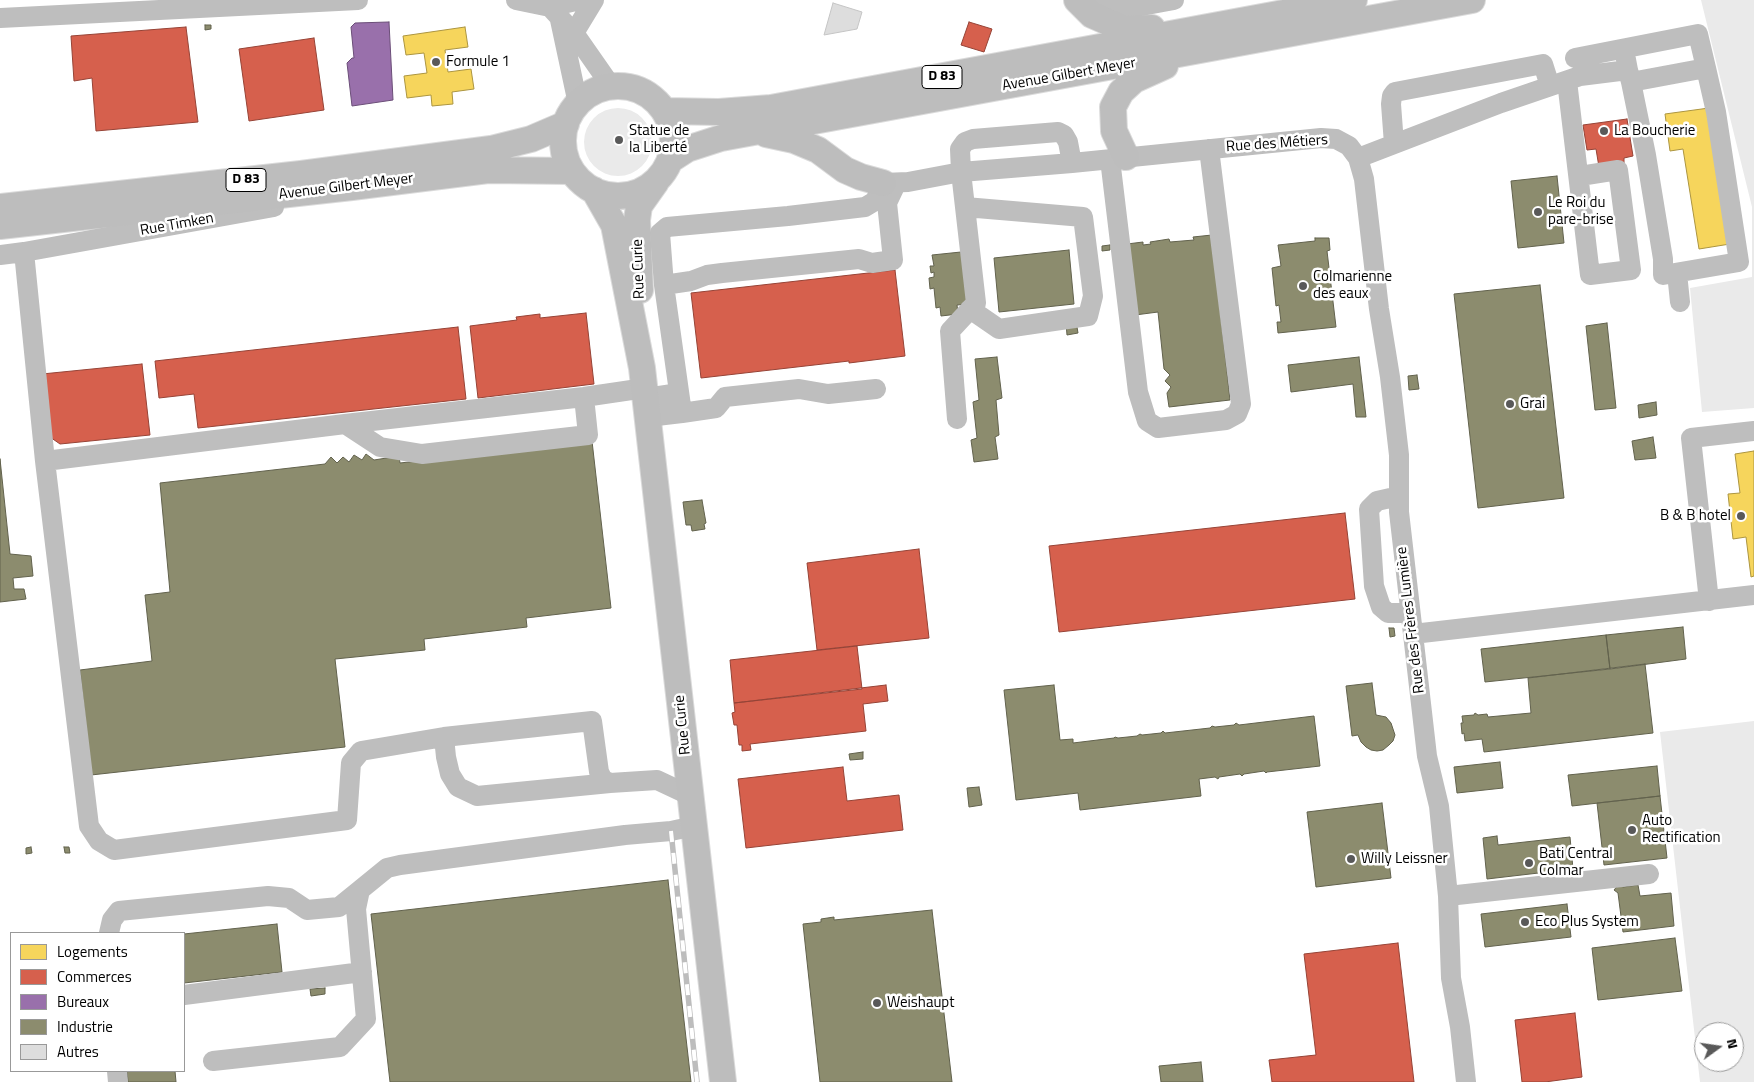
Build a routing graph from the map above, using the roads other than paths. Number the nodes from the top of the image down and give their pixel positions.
1 (358, 0) edge
2 (516, 0) edge
3 (580, 0) edge
4 (594, 0) edge
5 (1077, 0) edge
6 (1103, 0) edge
7 (1174, 0) edge
8 (1354, 0) edge
9 (1472, 0) edge
10 (555, 12) junction
11 (0, 18) edge
12 (1218, 26) junction
13 (574, 33) junction
14 (1624, 49) junction
15 (1196, 51) junction
16 (1576, 58) dead end
17 (1706, 68) junction
18 (1630, 76) junction
19 (1559, 83) junction
20 (611, 86) junction
21 (664, 111) junction
22 (572, 114) junction
23 (755, 132) junction
24 (1394, 144) junction
25 (1210, 149) junction
26 (1118, 158) junction
27 (1358, 158) junction
28 (1072, 163) junction
29 (664, 169) junction
30 (572, 171) junction
31 (961, 172) junction
32 (1580, 176) dead end
33 (889, 183) junction
34 (352, 187) junction
35 (594, 190) junction
36 (965, 206) junction
37 (0, 207) edge
38 (0, 226) edge
39 (24, 252) junction
40 (0, 255) edge
41 (1676, 272) junction
42 (664, 285) junction
43 (1680, 302) dead end
44 (970, 309) junction
45 (876, 389) dead end
46 (645, 393) junction
47 (679, 393) junction
48 (584, 397) junction
49 (682, 413) junction
50 (957, 419) dead end
51 (345, 424) junction
52 (1754, 432) edge
53 (45, 461) junction
54 (1399, 496) junction
55 (1754, 595) edge
56 (1709, 601) junction
57 (1410, 614) junction
58 (1412, 634) junction
59 (444, 737) junction
60 (687, 756) junction
61 (657, 780) junction
62 (610, 783) junction
63 (691, 796) junction
64 (694, 826) junction
65 (1649, 874) dead end
66 (360, 890) junction
67 (1448, 896) junction
68 (109, 932) edge
69 (362, 972) junction
70 (185, 995) edge
71 (213, 1061) dead end
72 (723, 1082) edge
73 (1466, 1082) edge

1 - 11 street
2 - 10 street
3 - 10 street
4 - 13 street
5 - 12 main road
6 - 7 street
8 - 12 main road, Avenue Gilbert Meyer / D 83
9 - 15 main road, Avenue Gilbert Meyer / D 83
10 - 13 street
10 - 22 street
12 - 21 main road, Avenue Gilbert Meyer / D 83
13 - 20 street
14 - 16 street
14 - 17 street
14 - 18 street
15 - 23 main road, Avenue Gilbert Meyer / D 83
15 - 26 main road
17 - 18 street
17 - 41 street
18 - 19 street
18 - 41 street
19 - 24 street
19 - 24 street
19 - 32 street
20 - 21 main road
20 - 22 main road
21 - 29 main road
22 - 30 main road
22 - 37 main road, Avenue Gilbert Meyer / D 83
23 - 29 main road, Avenue Gilbert Meyer / D 83
23 - 33 main road
24 - 27 street
25 - 26 street, Rue des Métiers
25 - 26 street
25 - 27 street, Rue des Métiers
26 - 28 street, Rue des Métiers
27 - 54 street, Rue des Frères Lumière
28 - 31 street, Rue des Métiers
28 - 31 street
29 - 35 main road
29 - 46 main road, Rue Curie
30 - 34 main road, Avenue Gilbert Meyer / D 83
30 - 35 main road
31 - 33 street, Rue des Métiers
31 - 36 street
33 - 42 street
33 - 42 street
34 - 38 main road, Avenue Gilbert Meyer / D 83
34 - 39 street, Rue Timken
35 - 46 main road, Rue Curie
36 - 44 street
36 - 44 street
39 - 40 street, Rue Timken
39 - 53 street
41 - 43 street
42 - 47 street
44 - 50 street
45 - 49 street
46 - 47 street
46 - 48 street
46 - 49 street
46 - 60 main road, Rue Curie
47 - 49 street
48 - 51 street
48 - 51 street
51 - 53 street
52 - 56 street
53 - 59 street
54 - 57 street, Rue des Frères Lumière
54 - 57 street
55 - 56 street
56 - 58 street
57 - 58 street, Rue des Frères Lumière
58 - 67 street, Rue des Frères Lumière
59 - 62 street
59 - 62 street
60 - 61 street
60 - 63 main road, Rue Curie
61 - 62 street
61 - 63 street
63 - 64 main road, Rue Curie
64 - 66 street
64 - 72 main road, Rue Curie
65 - 67 street
66 - 68 street
66 - 69 street
67 - 73 street, Rue des Frères Lumière
69 - 70 street
69 - 71 street

